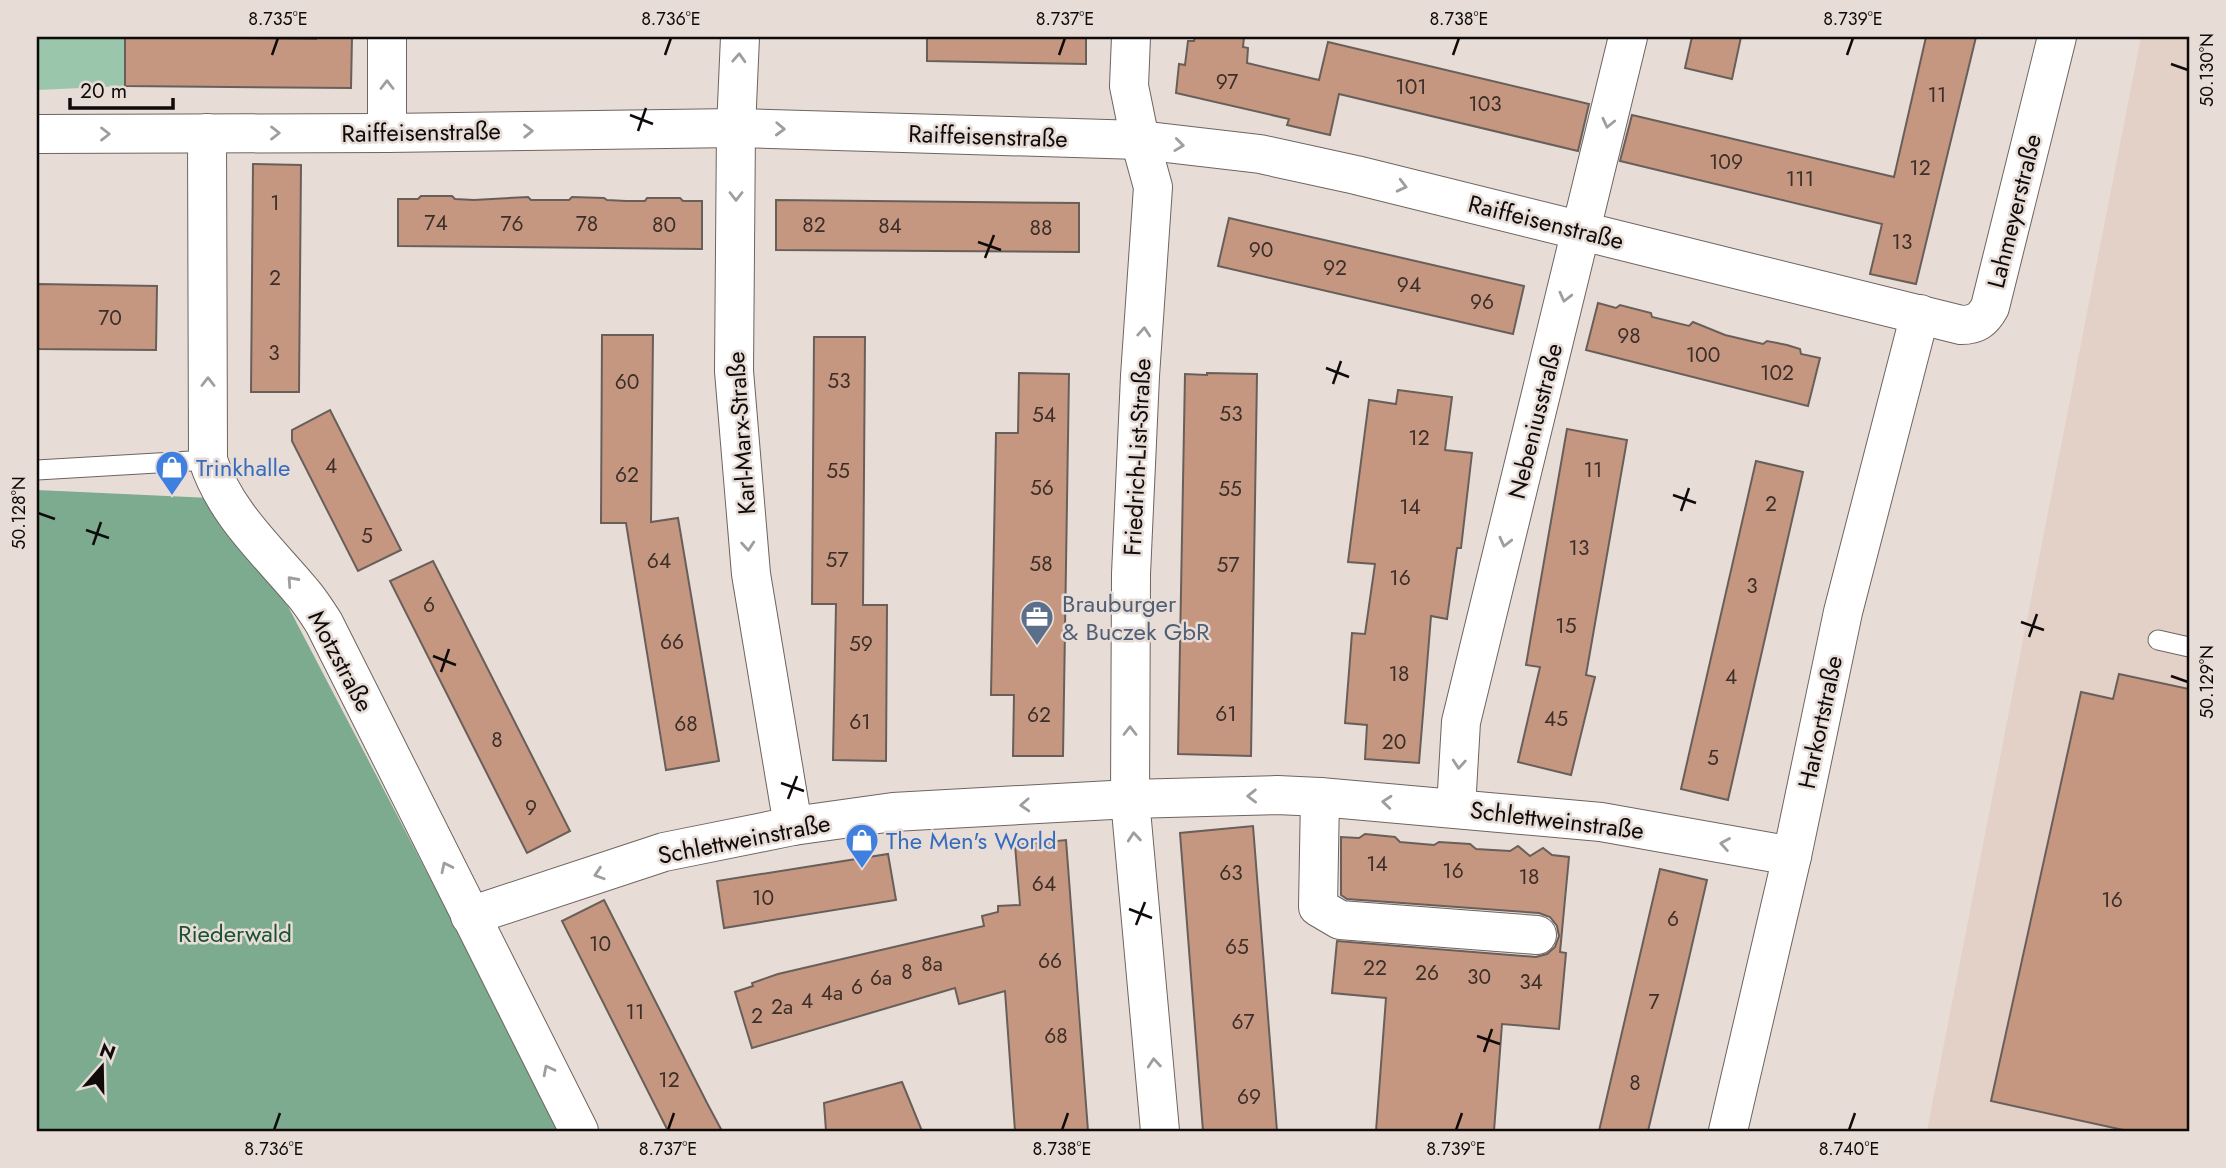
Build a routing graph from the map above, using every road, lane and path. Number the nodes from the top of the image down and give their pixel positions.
1 (387, 37) edge
2 (740, 37) edge
3 (1131, 37) edge
4 (1628, 37) edge
5 (2057, 37) edge
6 (736, 128) junction
7 (207, 133) junction
8 (387, 133) junction
9 (37, 134) edge
10 (1140, 140) junction
11 (1581, 230) junction
12 (1920, 314) junction
13 (208, 460) junction
14 (37, 470) edge
15 (2158, 640) dead end
16 (2189, 647) edge
17 (1320, 797) junction
18 (1130, 799) junction
19 (1455, 808) junction
20 (793, 826) junction
21 (1792, 856) junction
22 (470, 916) junction
23 (1536, 935) dead end
24 (579, 1131) edge
25 (1160, 1131) edge
26 (1728, 1131) edge

8 -> 1 street
6 -> 2 street, Karl-Marx-Straße
3 - 10 street, Friedrich-List-Straße
4 -> 11 street, Nebeniusstraße
5 - 12 street, Lahmeyerstraße
8 -> 6 street, Raiffeisenstraße
6 -> 10 street, Raiffeisenstraße
6 -> 20 street, Karl-Marx-Straße
7 -> 8 street, Raiffeisenstraße
9 -> 7 street, Raiffeisenstraße
13 -> 7 street, Motzstraße
10 -> 11 street, Raiffeisenstraße
18 -> 10 street, Friedrich-List-Straße
11 - 12 street, Raiffeisenstraße
11 -> 19 street, Nebeniusstraße
12 - 21 street, Harkortstraße
13 - 14 lane
22 -> 13 street, Motzstraße
15 - 16 lane
17 -> 18 street, Schlettweinstraße
19 -> 17 street, Schlettweinstraße
17 - 23 street
18 -> 20 street, Schlettweinstraße
25 -> 18 street, Friedrich-List-Straße
21 -> 19 street, Schlettweinstraße
20 -> 22 street, Schlettweinstraße
21 - 26 street, Harkortstraße
24 -> 22 street, Motzstraße

